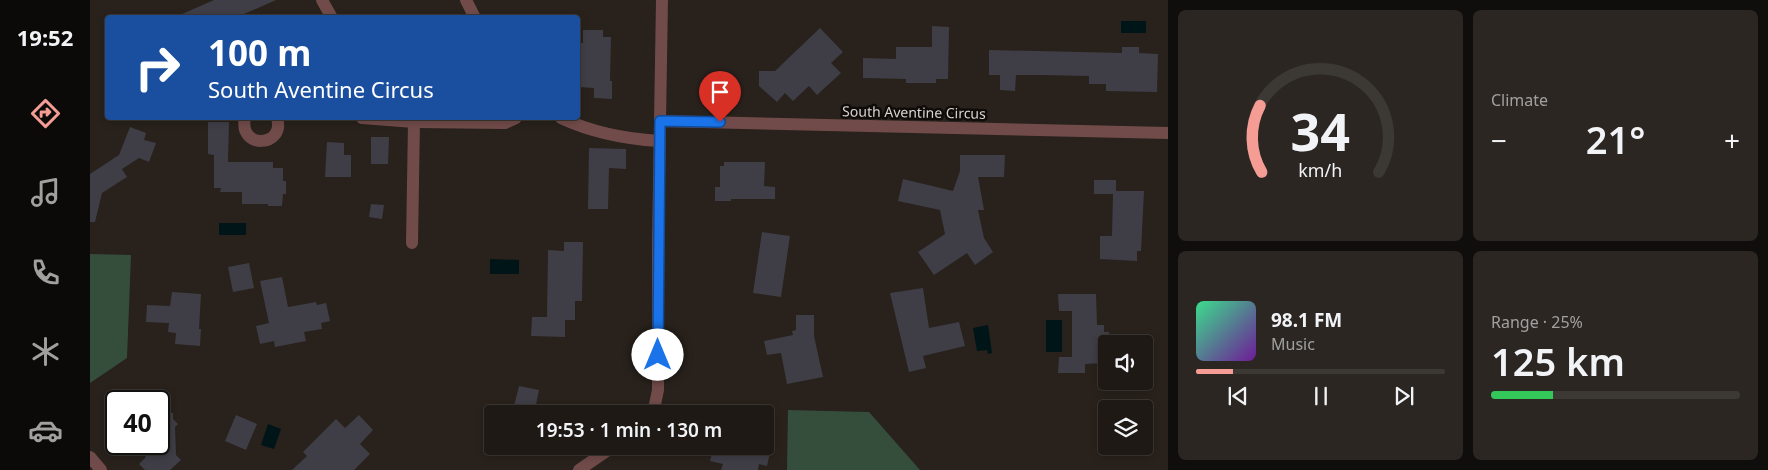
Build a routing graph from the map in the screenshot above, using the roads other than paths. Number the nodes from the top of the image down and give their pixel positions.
1 (322, 0) edge
2 (466, 0) edge
3 (662, 0) edge
4 (330, 15) edge
5 (474, 15) edge
6 (244, 120) edge
7 (278, 120) edge
8 (401, 120) edge
9 (512, 120) edge
10 (566, 120) edge
11 (660, 121) junction
12 (414, 122) junction
13 (1168, 133) edge
14 (659, 141) junction
15 (412, 243) dead end
16 (655, 405) edge
17 (601, 455) edge
18 (90, 457) edge
19 (101, 470) edge
20 (579, 470) edge

1 - 4 street
2 - 5 street
3 - 11 street
6 - 7 street
8 - 12 street
9 - 12 street
10 - 14 street
11 - 13 street, South Aventine Circus
11 - 14 street
12 - 15 street
14 - 16 street
17 - 20 street
18 - 19 street

